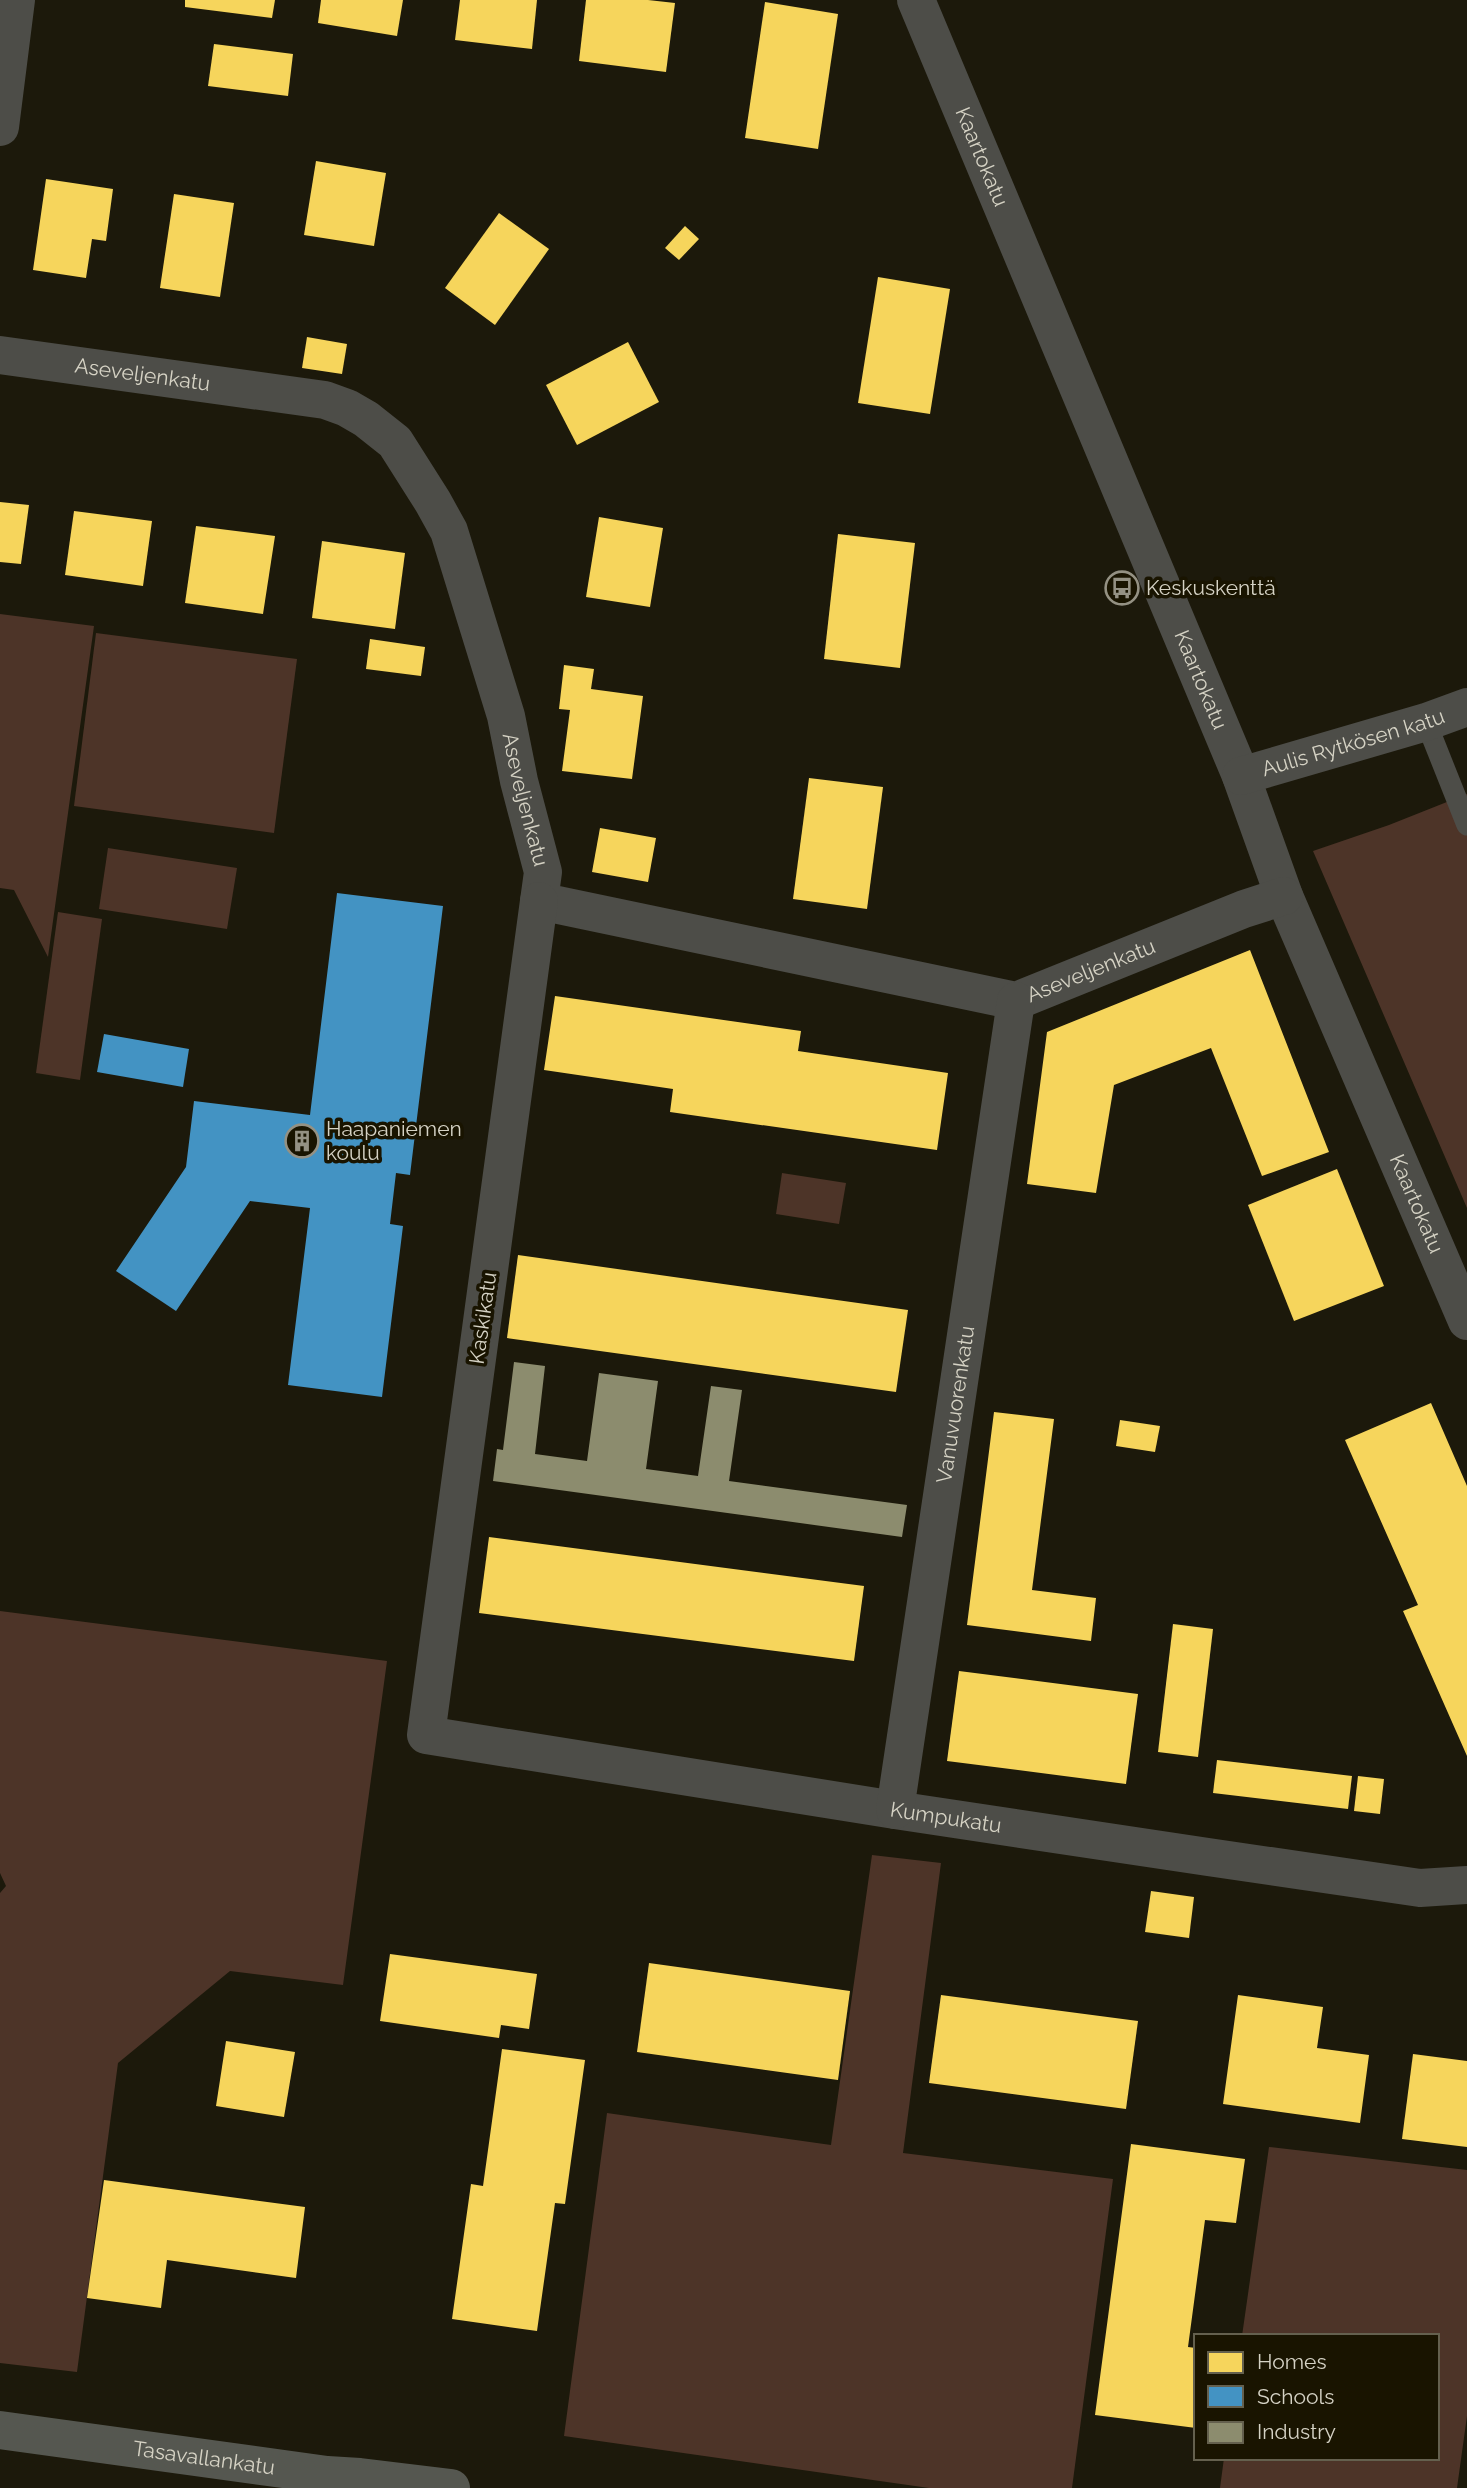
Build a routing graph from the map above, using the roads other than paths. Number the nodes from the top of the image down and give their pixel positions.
1 (16, 0) edge
2 (916, 0) edge
3 (0, 127) edge
4 (0, 355) edge
5 (1467, 707) edge
6 (1426, 722) junction
7 (1241, 776) junction
8 (1467, 825) edge
9 (1284, 896) junction
10 (539, 901) junction
11 (1016, 1001) junction
12 (1467, 1321) edge
13 (426, 1735) joint
14 (895, 1810) junction
15 (1467, 1885) edge
16 (0, 2430) edge
17 (359, 2482) edge
18 (451, 2488) edge

1 - 3 street
2 - 7 street, Kaartokatu
4 - 10 street, Aseveljenkatu
5 - 6 street, Aulis Rytkösen katu
6 - 7 street, Aulis Rytkösen katu
6 - 8 lane
7 - 9 street, Kaartokatu
9 - 11 street, Aseveljenkatu
9 - 12 street, Kaartokatu
10 - 11 street, Aseveljenkatu
10 - 13 street, Kaskikatu
11 - 14 street, Vanuvuorenkatu
13 - 14 street, Kumpukatu
14 - 15 street, Kumpukatu
16 - 17 main road, Tasavallankatu
17 - 18 main road, Tasavallankatu

